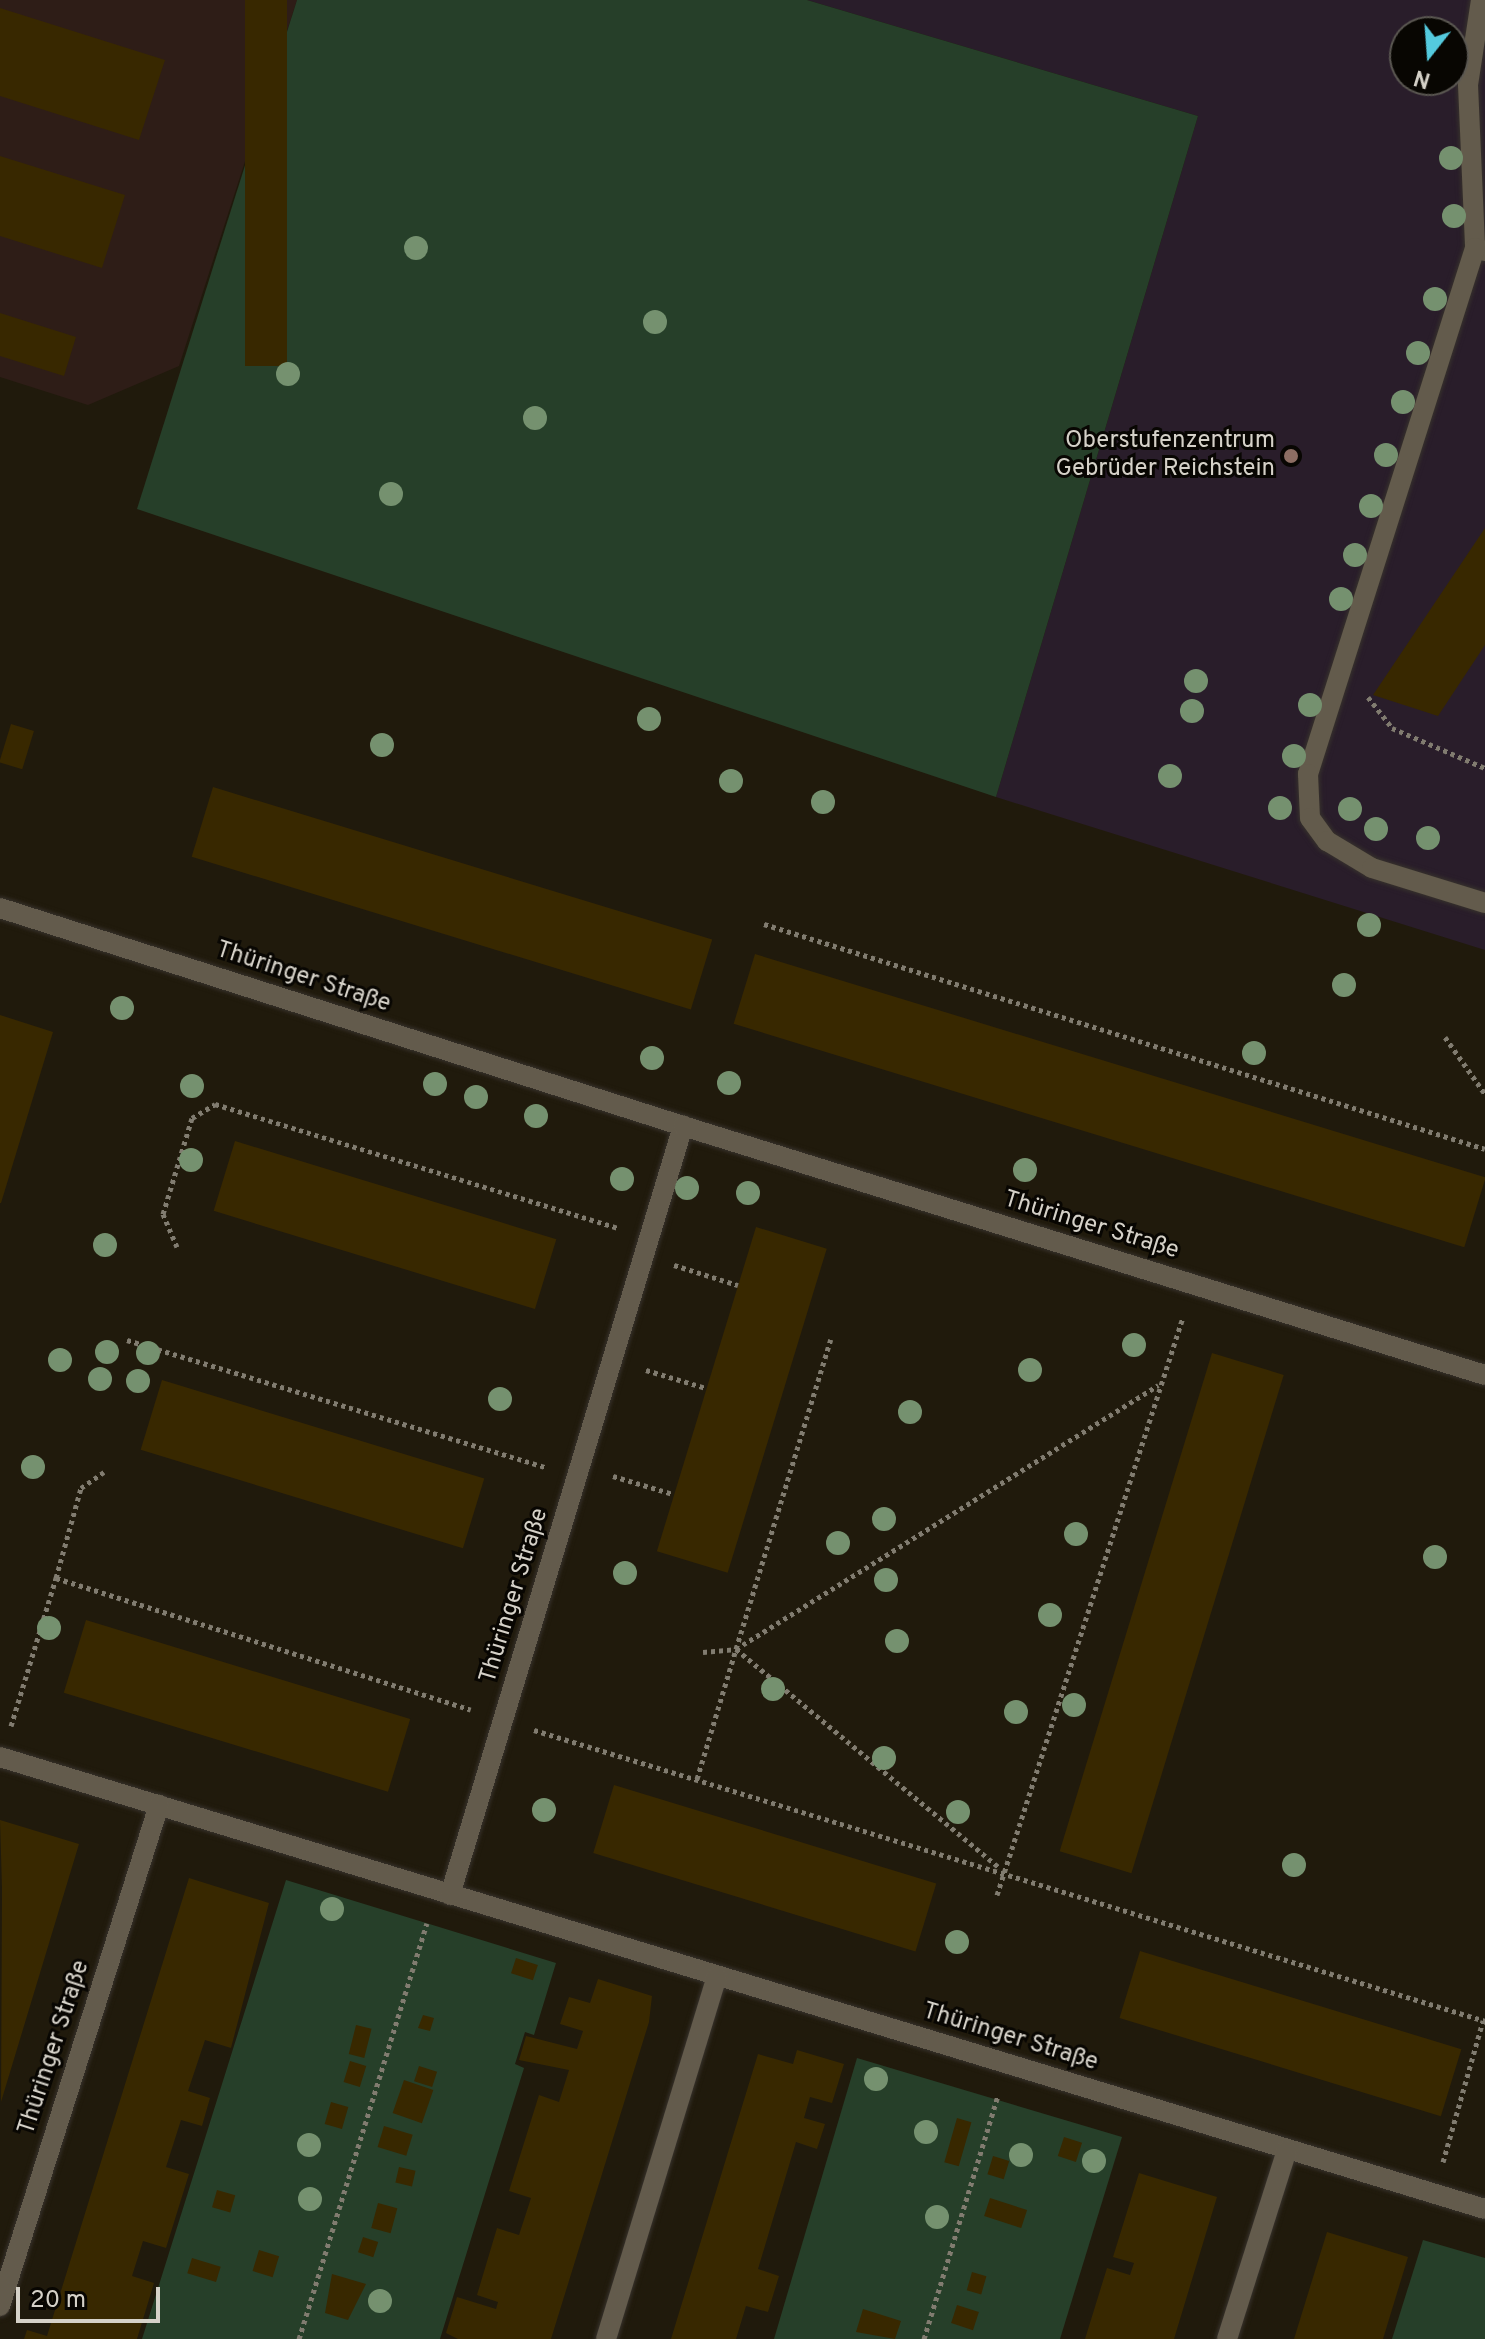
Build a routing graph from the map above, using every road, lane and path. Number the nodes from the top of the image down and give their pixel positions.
1 (1481, 0) edge
2 (1480, 250) edge
3 (1342, 665) junction
4 (1485, 768) edge
5 (1485, 903) edge
6 (0, 908) edge
7 (764, 924) dead end
8 (1445, 1037) dead end
9 (1485, 1094) edge
10 (683, 1126) junction
11 (1485, 1149) edge
12 (177, 1247) dead end
13 (647, 1247) junction
14 (738, 1285) dead end
15 (1195, 1285) junction
16 (831, 1339) dead end
17 (127, 1340) dead end
18 (612, 1360) junction
19 (1485, 1375) edge
20 (1158, 1385) junction
21 (706, 1388) dead end
22 (579, 1471) junction
23 (104, 1472) dead end
24 (673, 1494) dead end
25 (56, 1578) junction
26 (736, 1649) junction
27 (703, 1652) dead end
28 (504, 1721) junction
29 (0, 1757) edge
30 (697, 1779) junction
31 (159, 1805) junction
32 (1004, 1871) junction
33 (444, 1893) junction
34 (997, 1895) dead end
35 (717, 1977) junction
36 (1484, 2021) edge
37 (1007, 2065) junction
38 (1287, 2150) junction
39 (1434, 2194) junction
40 (1485, 2209) edge
41 (0, 2306) edge
42 (299, 2339) edge
43 (606, 2339) edge
44 (924, 2339) edge
45 (1227, 2339) edge

1 - 2 street
2 - 3 street
3 - 4 path
3 - 5 street
6 - 10 street, Thüringer Straße
7 - 11 path
8 - 9 path
10 - 13 street, Thüringer Straße
10 - 15 street, Thüringer Straße
12 - 13 path
13 - 14 path
13 - 18 street, Thüringer Straße
15 - 19 street, Thüringer Straße
15 - 20 path
16 - 26 path
17 - 22 path
18 - 21 path
18 - 22 street, Thüringer Straße
20 - 26 path
20 - 32 path
22 - 24 path
22 - 28 street, Thüringer Straße
23 - 25 path
25 - 28 path
25 - 29 path
26 - 27 path
26 - 30 path
26 - 32 path
28 - 30 path
28 - 33 street, Thüringer Straße
29 - 31 street, Thüringer Straße
30 - 32 path
31 - 33 street, Thüringer Straße
31 - 41 street, Thüringer Straße
32 - 34 path
32 - 36 path
33 - 35 street, Thüringer Straße
33 - 42 path
35 - 37 street, Thüringer Straße
35 - 43 street
36 - 39 path
37 - 38 street, Thüringer Straße
37 - 44 path
38 - 39 street, Thüringer Straße
38 - 45 street
39 - 40 street, Thüringer Straße

